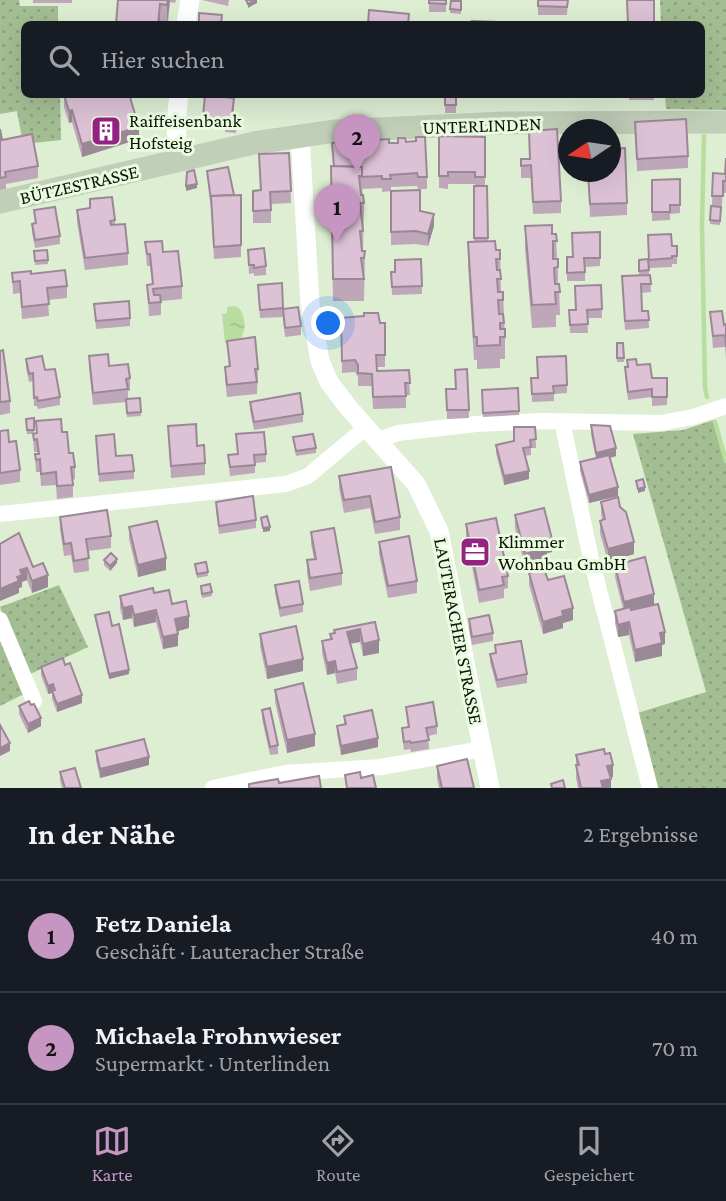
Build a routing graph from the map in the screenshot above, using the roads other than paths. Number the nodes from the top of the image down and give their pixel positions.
1 (190, 0) edge
2 (186, 21) edge
3 (179, 98) edge
4 (726, 122) edge
5 (311, 135) junction
6 (178, 162) junction
7 (0, 202) edge
8 (726, 406) edge
9 (562, 421) junction
10 (372, 434) junction
11 (0, 514) edge
12 (0, 620) edge
13 (34, 701) edge
14 (482, 749) junction
15 (213, 788) edge
16 (490, 788) edge
17 (650, 788) edge

1 - 2 street
3 - 6 street
4 - 5 main road, UNTERLINDEN
5 - 6 main road, BÜTZESTRASSE
5 - 10 street, LAUTERACHER STRASSE
6 - 7 main road, BÜTZESTRASSE
8 - 9 street
9 - 10 street
9 - 17 street
10 - 11 street
10 - 14 street, LAUTERACHER STRASSE
12 - 13 street
14 - 15 street
14 - 16 street, LAUTERACHER STRASSE

